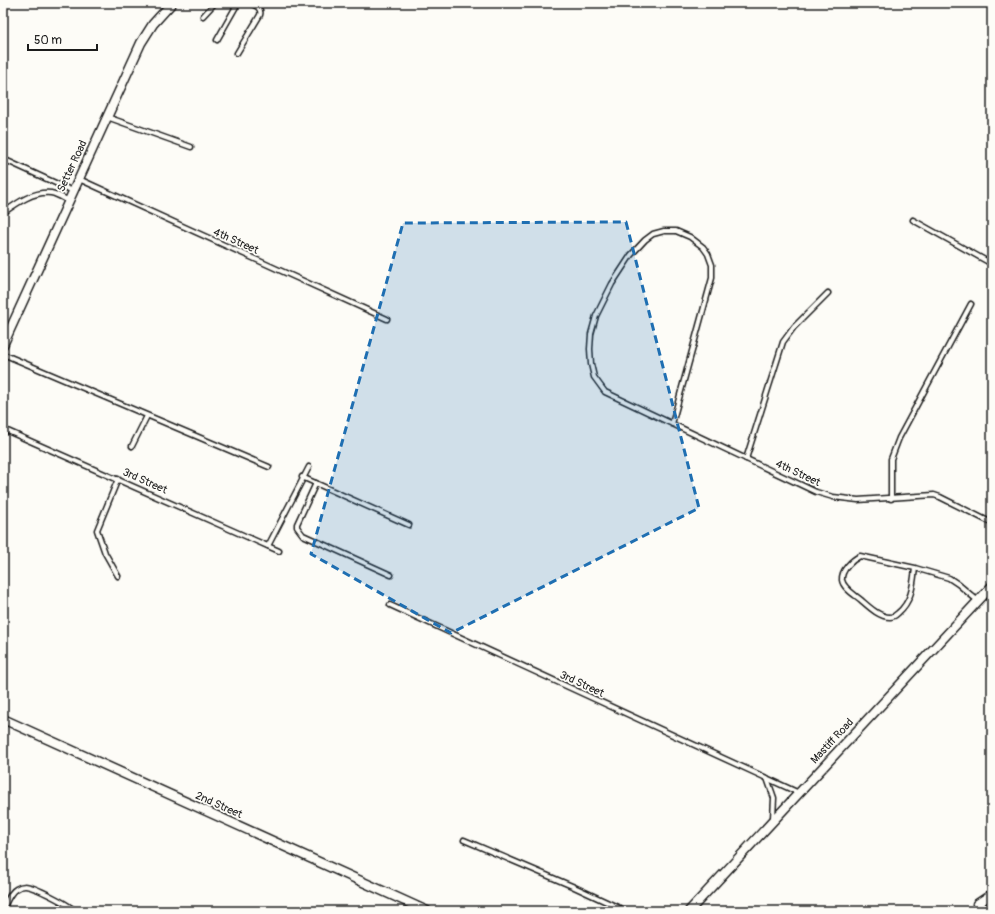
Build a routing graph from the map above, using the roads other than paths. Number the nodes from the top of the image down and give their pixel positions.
1 (172, 3) edge
2 (215, 3) edge
3 (238, 3) edge
4 (250, 3) edge
5 (203, 16) dead end
6 (217, 40) dead end
7 (237, 53) dead end
8 (107, 117) junction
9 (191, 147) dead end
10 (3, 159) edge
11 (78, 180) junction
12 (73, 191) junction
13 (69, 201) junction
14 (3, 213) edge
15 (913, 220) dead end
16 (992, 264) edge
17 (828, 293) dead end
18 (971, 304) dead end
19 (387, 319) dead end
20 (3, 345) edge
21 (3, 354) edge
22 (147, 416) junction
23 (672, 424) junction
24 (3, 429) edge
25 (132, 446) dead end
26 (746, 459) junction
27 (269, 467) dead end
28 (309, 467) dead end
29 (302, 478) junction
30 (118, 479) junction
31 (316, 483) junction
32 (891, 499) junction
33 (992, 523) edge
34 (409, 525) dead end
35 (268, 546) junction
36 (279, 551) dead end
37 (915, 568) junction
38 (391, 575) dead end
39 (118, 576) dead end
40 (992, 586) edge
41 (978, 600) junction
42 (390, 605) dead end
43 (3, 718) edge
44 (767, 778) junction
45 (799, 793) junction
46 (773, 821) junction
47 (464, 840) dead end
48 (992, 894) edge
49 (977, 904) dead end
50 (3, 909) edge
51 (75, 911) edge
52 (427, 911) edge
53 (626, 911) edge
54 (688, 911) edge

1 - 8 street, Setter Road
2 - 5 lane
3 - 6 lane
4 - 7 lane
8 - 9 lane
8 - 11 street, Setter Road
10 - 12 lane
11 - 12 street, Setter Road
11 - 19 lane, 4th Street
12 - 13 street, Setter Road
13 - 14 lane
13 - 20 street, Setter Road
15 - 16 lane
17 - 26 lane
18 - 32 lane
21 - 22 lane
22 - 25 lane
22 - 27 lane
23 - 23 lane, 4th Street
23 - 26 lane, 4th Street
24 - 30 lane, 3rd Street
26 - 32 lane, 4th Street
28 - 29 lane
29 - 31 lane
29 - 35 lane
30 - 35 lane, 3rd Street
30 - 39 lane
31 - 34 lane
31 - 38 lane
32 - 33 lane, 4th Street
35 - 36 lane, 3rd Street
37 - 37 lane
37 - 41 lane
40 - 41 street, Mastiff Road
41 - 45 street, Mastiff Road
42 - 44 lane, 3rd Street
43 - 52 street, 2nd Street
44 - 45 lane, 3rd Street
44 - 46 lane
45 - 46 street, Mastiff Road
46 - 54 street, Mastiff Road
47 - 53 lane
48 - 49 street
50 - 51 lane

